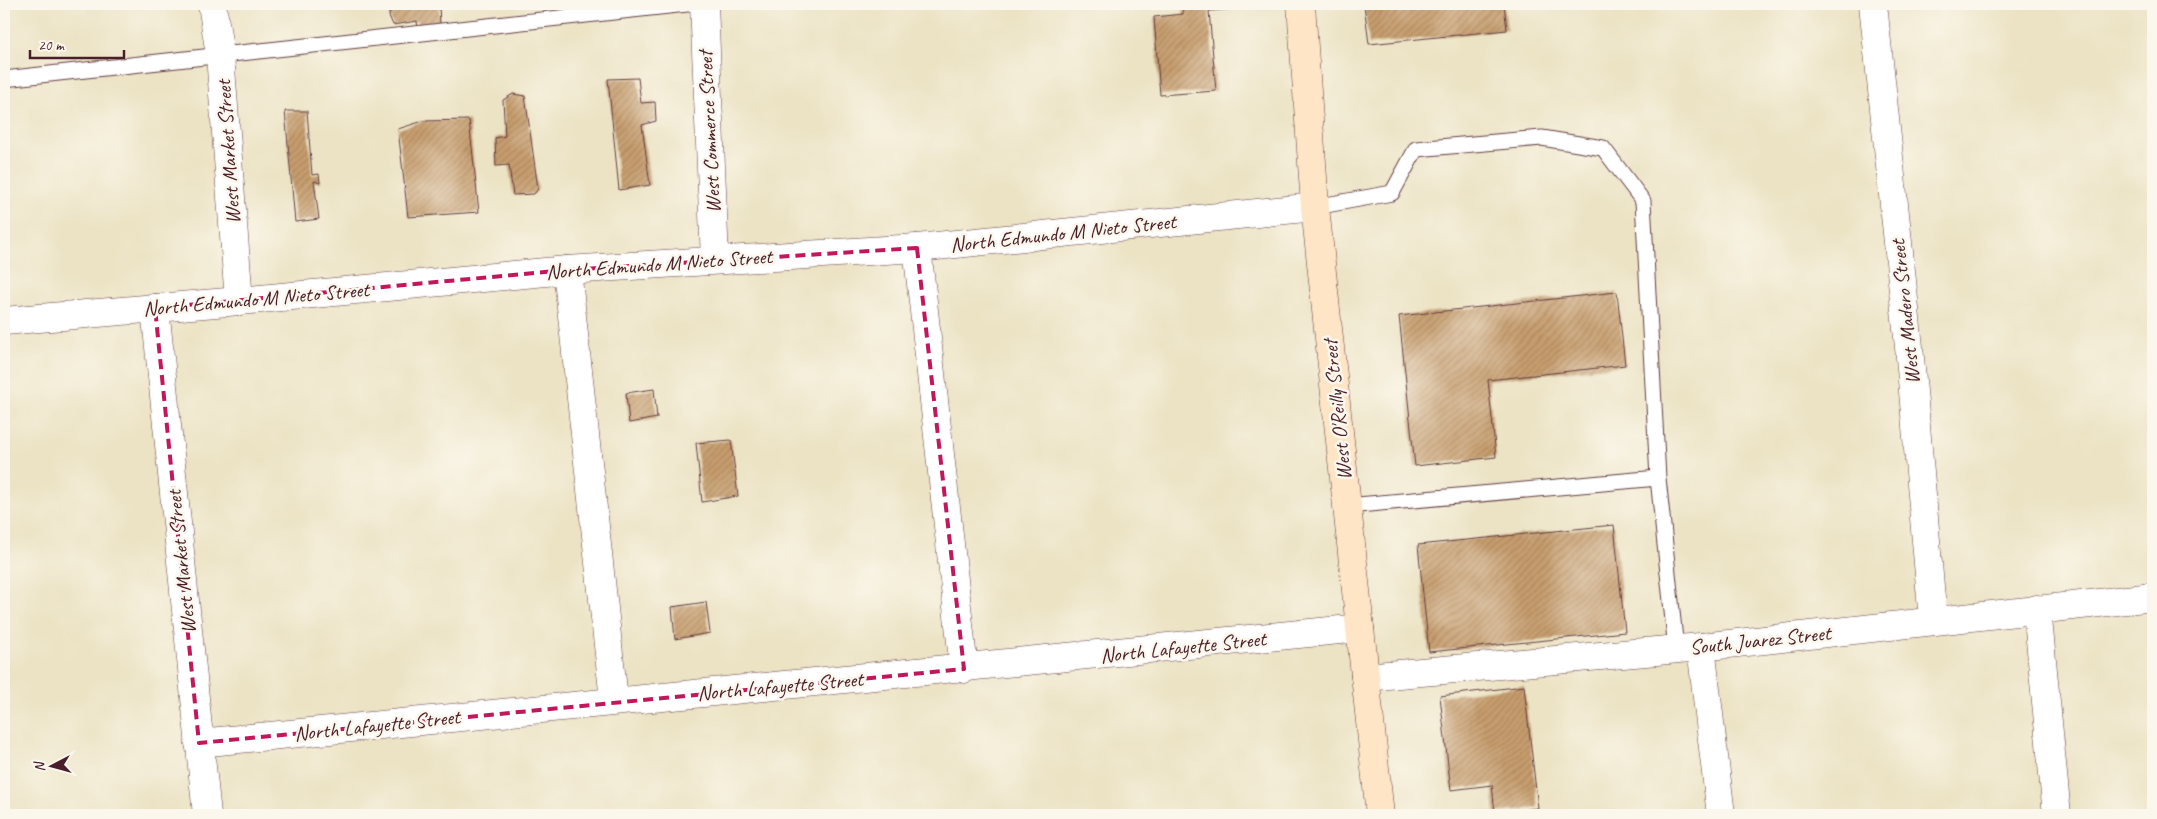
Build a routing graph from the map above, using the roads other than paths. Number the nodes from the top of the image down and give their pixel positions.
1 (212, 4) edge
2 (687, 4) edge
3 (704, 4) edge
4 (1301, 4) edge
5 (1873, 4) edge
6 (220, 55) junction
7 (4, 79) edge
8 (1315, 208) junction
9 (917, 248) junction
10 (715, 260) junction
11 (567, 270) junction
12 (240, 301) junction
13 (155, 308) junction
14 (4, 321) edge
15 (1658, 478) junction
16 (1347, 506) junction
17 (2153, 597) edge
18 (2037, 609) junction
19 (1933, 621) junction
20 (1360, 628) junction
21 (1688, 648) junction
22 (964, 669) junction
23 (1365, 677) junction
24 (614, 700) junction
25 (199, 743) junction
26 (207, 815) edge
27 (1380, 815) edge
28 (1721, 815) edge
29 (2057, 815) edge

1 - 6 street, West Market Street
2 - 6 lane
3 - 10 street, West Commerce Street
4 - 8 main road, West O'Reilly Street
5 - 19 street, West Madero Street
6 - 7 lane
6 - 12 street, West Market Street
8 - 9 street, North Edmundo M Nieto Street
8 - 15 lane
8 - 16 main road, West O'Reilly Street
9 - 10 street, North Edmundo M Nieto Street
9 - 22 street
10 - 11 street, North Edmundo M Nieto Street
11 - 12 street, North Edmundo M Nieto Street
11 - 24 street
12 - 13 street, North Edmundo M Nieto Street
13 - 14 street, North Edmundo M Nieto Street
13 - 25 street, West Market Street
15 - 16 lane
15 - 21 lane
16 - 20 main road, West O'Reilly Street
17 - 18 street, South Juarez Street
18 - 19 street, South Juarez Street
18 - 29 street
19 - 21 street, South Juarez Street
20 - 22 street, North Lafayette Street
20 - 23 main road, West O'Reilly Street
21 - 23 street, South Juarez Street
21 - 28 street
22 - 24 street, North Lafayette Street
23 - 27 main road, West O'Reilly Street
24 - 25 street, North Lafayette Street
25 - 26 street, West Market Street

